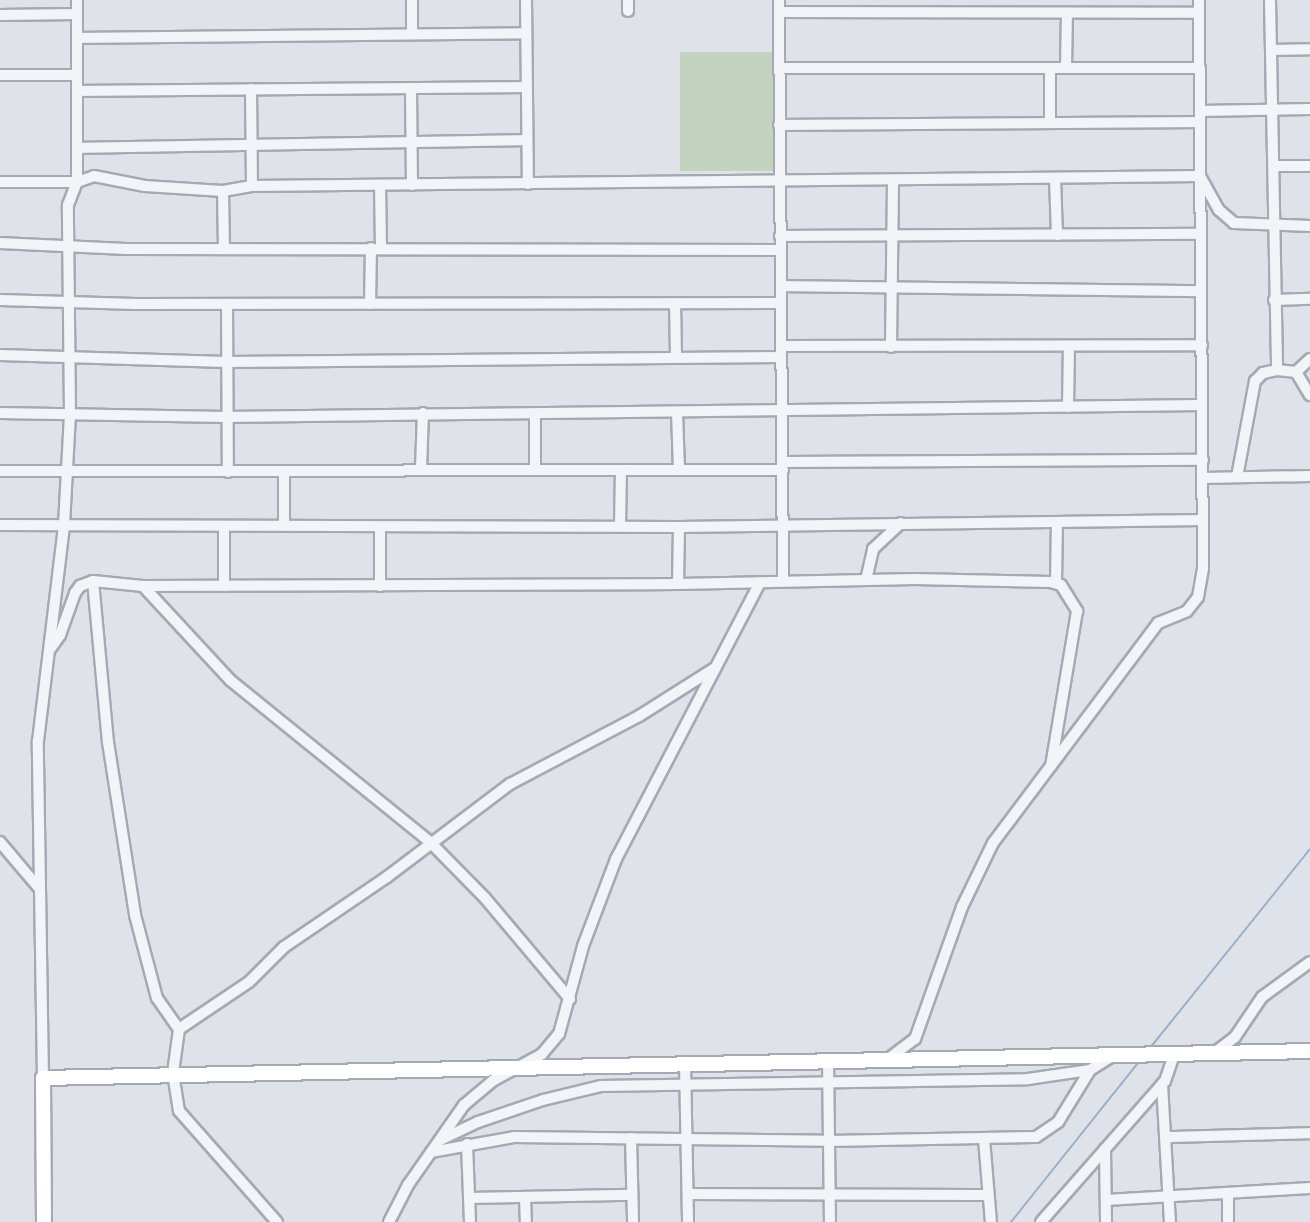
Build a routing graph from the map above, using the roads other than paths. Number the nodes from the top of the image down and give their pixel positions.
1 (76, 0) edge
2 (412, 0) edge
3 (526, 0) edge
4 (779, 0) edge
5 (1199, 0) edge
6 (1270, 0) edge
7 (779, 12) junction
8 (1066, 13) junction
9 (1199, 13) junction
10 (76, 14) junction
11 (0, 15) edge
12 (526, 33) junction
13 (412, 34) junction
14 (77, 38) junction
15 (1310, 49) edge
16 (1271, 50) junction
17 (779, 68) junction
18 (1050, 68) junction
19 (1066, 68) junction
20 (1200, 68) junction
21 (0, 75) edge
22 (77, 75) junction
23 (526, 87) junction
24 (411, 88) junction
25 (251, 90) junction
26 (77, 91) junction
27 (1272, 109) junction
28 (1310, 109) edge
29 (1200, 116) junction
30 (1050, 123) junction
31 (779, 125) junction
32 (526, 140) junction
33 (412, 142) junction
34 (250, 145) junction
35 (77, 148) junction
36 (1274, 166) junction
37 (1310, 166) edge
38 (1200, 176) junction
39 (1055, 178) junction
40 (893, 180) junction
41 (0, 182) edge
42 (77, 182) junction
43 (779, 183) junction
44 (528, 184) junction
45 (380, 185) junction
46 (411, 185) junction
47 (252, 186) junction
48 (224, 190) junction
49 (1275, 226) junction
50 (1310, 226) edge
51 (1201, 234) junction
52 (1057, 235) junction
53 (780, 236) junction
54 (892, 236) junction
55 (0, 243) edge
56 (69, 245) junction
57 (376, 248) junction
58 (224, 249) junction
59 (781, 250) junction
60 (781, 286) junction
61 (892, 286) junction
62 (1201, 291) junction
63 (1310, 299) edge
64 (0, 300) edge
65 (1275, 300) junction
66 (71, 302) junction
67 (675, 303) junction
68 (781, 303) junction
69 (370, 304) junction
70 (227, 305) junction
71 (1202, 345) junction
72 (1069, 346) junction
73 (891, 347) junction
74 (781, 352) junction
75 (0, 355) edge
76 (70, 356) junction
77 (676, 357) junction
78 (1310, 359) edge
79 (226, 362) junction
80 (1277, 370) junction
81 (1296, 372) junction
82 (1310, 395) edge
83 (1202, 405) junction
84 (1068, 407) junction
85 (782, 410) junction
86 (677, 412) junction
87 (0, 413) edge
88 (423, 413) junction
89 (70, 414) junction
90 (535, 414) junction
91 (226, 417) junction
92 (1203, 460) junction
93 (783, 466) junction
94 (421, 469) junction
95 (679, 469) junction
96 (535, 470) junction
97 (621, 470) junction
98 (0, 471) edge
99 (284, 471) junction
100 (228, 472) junction
101 (67, 473) junction
102 (1310, 476) edge
103 (1238, 477) junction
104 (1203, 478) junction
105 (1203, 520) junction
106 (1058, 522) junction
107 (901, 523) junction
108 (0, 525) edge
109 (64, 525) junction
110 (284, 525) junction
111 (784, 525) junction
112 (224, 526) junction
113 (620, 526) junction
114 (380, 527) junction
115 (679, 527) junction
116 (866, 580) junction
117 (93, 581) junction
118 (783, 581) junction
119 (760, 582) junction
120 (1056, 583) junction
121 (678, 584) junction
122 (143, 586) junction
123 (224, 586) junction
124 (380, 586) junction
125 (49, 651) junction
126 (715, 668) junction
127 (1051, 766) junction
128 (0, 842) edge
129 (431, 843) junction
130 (38, 887) junction
131 (1310, 962) edge
132 (570, 999) junction
133 (179, 1029) junction
134 (1310, 1051) edge
135 (1214, 1053) junction
136 (1174, 1055) junction
137 (1112, 1056) junction
138 (888, 1059) junction
139 (828, 1060) junction
140 (685, 1063) junction
141 (518, 1066) junction
142 (1090, 1070) junction
143 (173, 1073) junction
144 (43, 1078) junction
145 (828, 1083) junction
146 (684, 1084) junction
147 (1162, 1084) junction
148 (1310, 1133) edge
149 (1168, 1137) junction
150 (631, 1138) junction
151 (984, 1139) junction
152 (685, 1140) junction
153 (439, 1141) junction
154 (829, 1141) junction
155 (467, 1144) junction
156 (1105, 1149) junction
157 (431, 1152) junction
158 (1310, 1188) edge
159 (830, 1192) junction
160 (1228, 1193) junction
161 (688, 1194) junction
162 (632, 1195) junction
163 (986, 1195) junction
164 (1169, 1196) junction
165 (525, 1197) junction
166 (469, 1198) junction
167 (1106, 1200) junction
168 (1044, 1220) edge
169 (45, 1222) edge
170 (278, 1222) edge
171 (389, 1222) edge
172 (470, 1222) edge
173 (526, 1222) edge
174 (633, 1222) edge
175 (688, 1222) edge
176 (830, 1222) edge
177 (991, 1222) edge
178 (1106, 1222) edge
179 (1170, 1222) edge
180 (1228, 1222) edge

1 - 10 street
2 - 13 street
3 - 12 street
4 - 7 street
5 - 9 street
6 - 16 street
7 - 8 street
7 - 17 street
8 - 9 street
8 - 19 street
9 - 20 street
10 - 11 street
10 - 14 street
12 - 13 street
12 - 23 street
13 - 14 street
14 - 22 street
15 - 16 street
16 - 27 street
17 - 18 street
17 - 31 street
18 - 19 street
18 - 30 street
19 - 20 street
20 - 29 street
21 - 22 street
22 - 26 street
23 - 24 street
23 - 32 street
24 - 25 street
24 - 33 street
25 - 26 street
25 - 34 street
26 - 35 street
27 - 28 street
27 - 29 street
27 - 36 street
29 - 30 street
29 - 38 street
30 - 31 street
31 - 43 street
32 - 33 street
32 - 44 street
33 - 34 street
33 - 46 street
34 - 35 street
34 - 47 street
35 - 42 street
36 - 37 street
36 - 49 street
38 - 39 street
38 - 49 street
38 - 51 street
39 - 40 street
39 - 52 street
40 - 43 street
40 - 54 street
41 - 42 street
42 - 48 street
42 - 56 street
43 - 44 street
43 - 53 street
44 - 46 street
45 - 46 street
45 - 47 street
45 - 57 street
47 - 48 street
48 - 58 street
49 - 50 street
49 - 65 street
51 - 52 street
51 - 62 street
52 - 54 street
53 - 54 street
53 - 59 street
54 - 61 street
55 - 56 street
56 - 58 street
56 - 66 street
57 - 58 street
57 - 59 street
57 - 69 street
59 - 60 street
60 - 61 street
60 - 68 street
61 - 62 street
61 - 73 street
62 - 71 street
63 - 65 street
64 - 66 street
65 - 80 street
66 - 70 street
66 - 76 street
67 - 68 street
67 - 69 street
67 - 77 street
68 - 74 street
69 - 70 street
70 - 79 street
71 - 72 street
71 - 83 street
72 - 73 street
72 - 84 street
73 - 74 street
74 - 77 street
74 - 85 street
75 - 76 street
76 - 79 street
76 - 89 street
77 - 79 street
78 - 81 street
79 - 91 street
80 - 81 street
80 - 103 street
81 - 82 street
83 - 84 street
83 - 92 street
84 - 85 street
85 - 86 street
85 - 93 street
86 - 90 street
86 - 95 street
87 - 89 street
88 - 90 street
88 - 91 street
88 - 94 street
89 - 91 street
89 - 101 street
90 - 96 street
91 - 100 street
92 - 93 street
92 - 104 street
93 - 95 street
93 - 111 street
94 - 96 street
94 - 99 street
95 - 97 street
96 - 97 street
97 - 113 street
98 - 101 street
99 - 100 street
99 - 110 street
100 - 101 street
101 - 109 street
102 - 103 street
103 - 104 street
104 - 105 street
105 - 106 street
105 - 127 street
106 - 107 street
106 - 120 street
107 - 111 street
107 - 116 street
108 - 109 street
109 - 112 street
109 - 125 street
110 - 112 street
110 - 114 street
111 - 115 street
111 - 118 street
112 - 123 street
113 - 114 street
113 - 115 street
114 - 124 street
115 - 121 street
116 - 118 street
116 - 120 street
117 - 122 street
117 - 125 street
117 - 133 street
118 - 119 street
119 - 121 street
119 - 126 street
120 - 127 street
121 - 124 street
122 - 123 street
122 - 129 street
123 - 124 street
125 - 130 street
126 - 129 street
126 - 132 street
127 - 138 street
128 - 130 street
129 - 132 street
129 - 133 street
130 - 144 street
131 - 135 street
132 - 141 street
133 - 143 street
134 - 135 main road
135 - 136 main road
136 - 137 main road
136 - 147 street
137 - 138 main road
137 - 142 street
138 - 139 main road
139 - 140 main road
139 - 145 street
140 - 141 main road
140 - 146 street
141 - 143 main road
141 - 153 street
142 - 145 street
142 - 151 street
143 - 144 main road
143 - 170 street
144 - 169 main road
145 - 146 street
145 - 154 street
146 - 152 street
146 - 153 street
147 - 149 street
147 - 156 street
148 - 149 street
149 - 164 street
150 - 152 street
150 - 155 street
150 - 162 street
151 - 154 street
151 - 163 street
152 - 154 street
152 - 161 street
153 - 157 street
154 - 159 street
155 - 157 street
155 - 166 street
156 - 167 street
156 - 168 street
157 - 171 street
158 - 160 street
159 - 161 street
159 - 163 street
159 - 176 street
160 - 164 street
160 - 180 street
161 - 175 street
162 - 165 street
162 - 174 street
163 - 177 street
164 - 167 street
164 - 179 street
165 - 166 street
165 - 173 street
166 - 172 street
167 - 178 street

